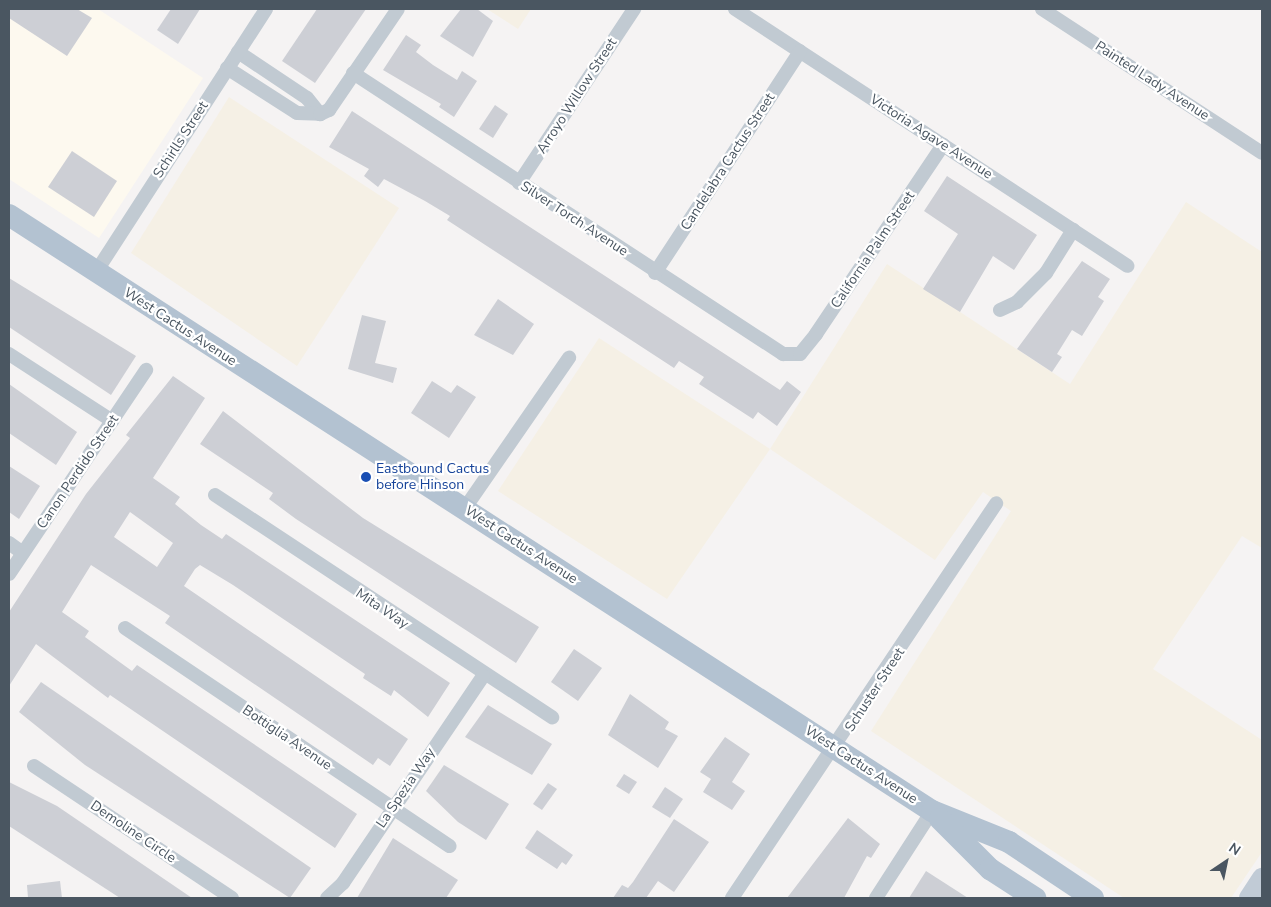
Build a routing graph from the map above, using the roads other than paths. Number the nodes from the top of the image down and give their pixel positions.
1 (266, 9) edge
2 (398, 9) edge
3 (634, 9) edge
4 (735, 9) edge
5 (1042, 9) edge
6 (800, 51) junction
7 (238, 52) junction
8 (227, 68) junction
9 (353, 73) junction
10 (320, 114) junction
11 (944, 145) junction
12 (1262, 152) edge
13 (519, 183) junction
14 (9, 215) edge
15 (1073, 230) junction
16 (1127, 266) dead end
17 (96, 272) junction
18 (655, 273) junction
19 (1000, 310) dead end
20 (9, 354) edge
21 (800, 354) joint
22 (569, 358) dead end
23 (146, 370) dead end
24 (112, 421) junction
25 (215, 495) dead end
26 (996, 503) dead end
27 (465, 508) junction
28 (9, 543) edge
29 (23, 552) junction
30 (9, 574) edge
31 (125, 628) dead end
32 (483, 676) junction
33 (552, 718) dead end
34 (836, 749) junction
35 (34, 766) dead end
36 (392, 810) junction
37 (932, 811) junction
38 (450, 846) dead end
39 (1262, 878) edge
40 (232, 898) edge
41 (327, 898) edge
42 (732, 898) edge
43 (876, 898) edge
44 (1035, 898) edge
45 (1093, 898) edge
46 (1249, 898) edge

1 - 7 street, Schirlls Street
2 - 9 street
3 - 13 street, Arroyo Willow Street
4 - 6 street, Victoria Agave Avenue
5 - 12 street, Painted Lady Avenue
6 - 11 street, Victoria Agave Avenue
6 - 18 street, Candelabra Cactus Street
7 - 8 street, Schirlls Street
7 - 10 street
8 - 10 street
8 - 17 street, Schirlls Street
9 - 10 street
9 - 13 street, Silver Torch Avenue
11 - 15 street, Victoria Agave Avenue
11 - 21 street, California Palm Street
13 - 18 street, Silver Torch Avenue
14 - 17 main road, West Cactus Avenue
15 - 16 street, Victoria Agave Avenue
15 - 19 street
17 - 27 main road, West Cactus Avenue
18 - 21 street, Silver Torch Avenue
20 - 24 street
22 - 27 street
23 - 24 street, Canon Perdido Street
24 - 29 street, Canon Perdido Street
25 - 32 street, Mita Way
26 - 34 street, Schuster Street
27 - 34 main road, West Cactus Avenue
28 - 29 street
29 - 30 street, Canon Perdido Street
31 - 36 street, Bottiglia Avenue
32 - 33 street, Mita Way
32 - 36 street, La Spezia Way
34 - 37 main road, West Cactus Avenue
34 - 42 street, Schuster Street
35 - 40 street, Demoline Circle
36 - 38 street, Bottiglia Avenue
36 - 41 street, La Spezia Way
37 - 43 street
37 - 44 main road, West Cactus Avenue
37 - 45 main road, West Cactus Avenue
39 - 46 main road

